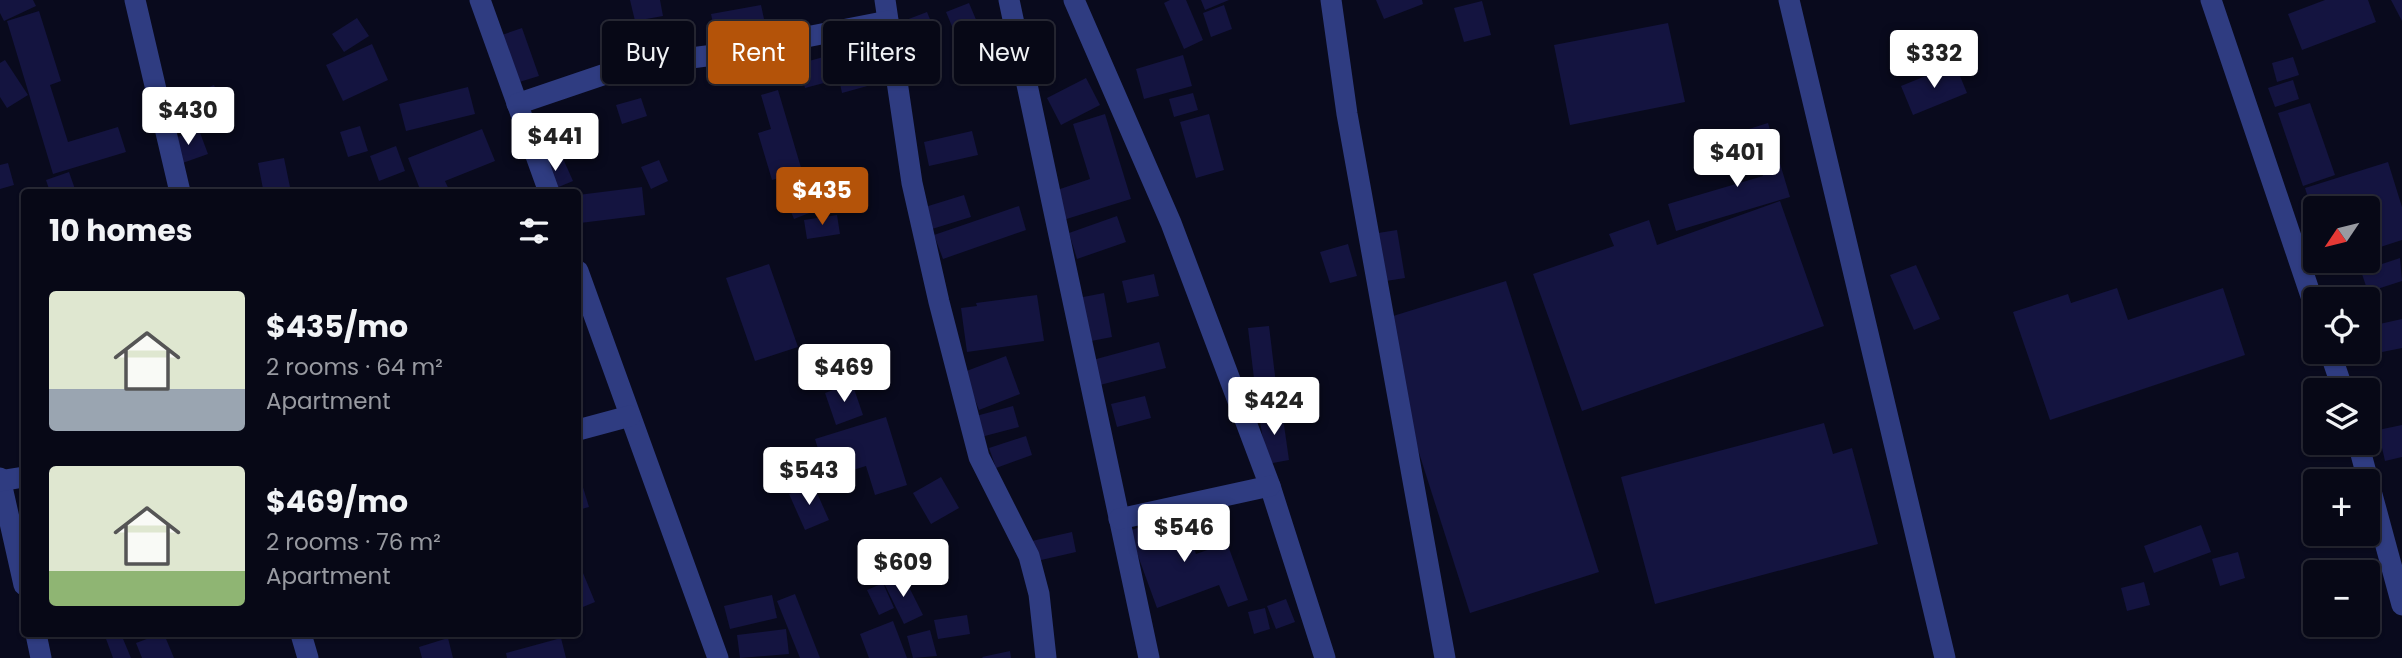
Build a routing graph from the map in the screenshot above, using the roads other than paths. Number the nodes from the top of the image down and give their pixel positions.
1 (135, 0) edge
2 (480, 0) edge
3 (1009, 0) edge
4 (1074, 0) edge
5 (1331, 0) edge
6 (1789, 0) edge
7 (2211, 0) edge
8 (886, 10) edge
9 (517, 104) junction
10 (179, 189) edge
11 (548, 189) edge
12 (581, 279) edge
13 (2308, 287) edge
14 (630, 416) junction
15 (581, 429) edge
16 (2361, 455) edge
17 (21, 477) edge
18 (0, 480) edge
19 (1270, 486) junction
20 (1119, 519) junction
21 (21, 572) edge
22 (2402, 605) edge
23 (37, 637) edge
24 (302, 637) edge
25 (41, 658) edge
26 (309, 658) edge
27 (718, 658) edge
28 (1046, 658) edge
29 (1149, 658) edge
30 (1325, 658) edge
31 (1445, 658) edge
32 (1945, 658) edge

1 - 10 street
2 - 9 street
3 - 20 street
4 - 19 street
5 - 31 street
6 - 32 street
7 - 13 street
8 - 9 street
8 - 28 street
9 - 11 street
12 - 14 street
14 - 15 street
14 - 27 street
16 - 22 street
17 - 18 street
18 - 21 street
19 - 20 street
19 - 30 street
20 - 29 street
23 - 25 street
24 - 26 street

